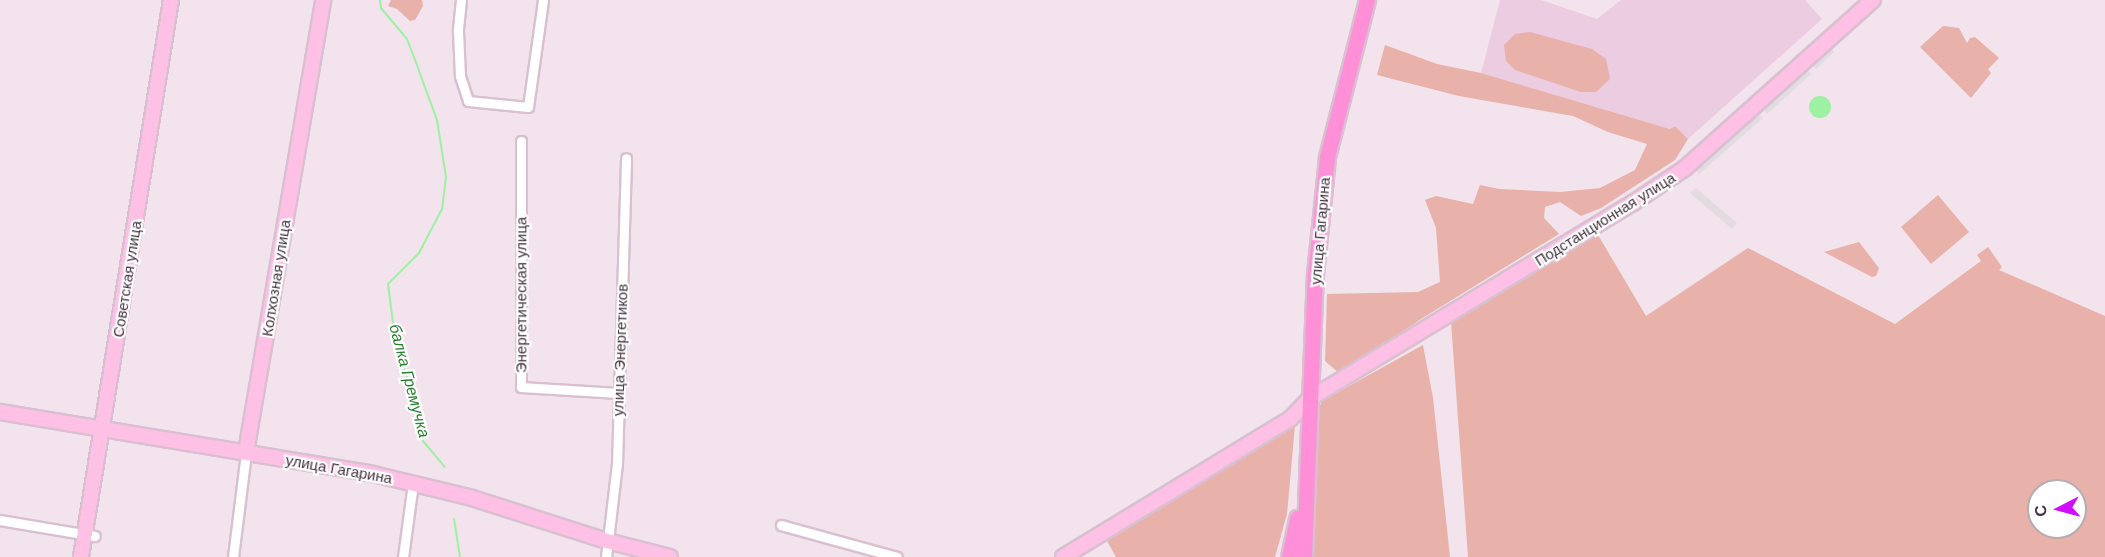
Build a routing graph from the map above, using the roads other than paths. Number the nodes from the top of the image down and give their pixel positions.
1 (171, 0) edge
2 (323, 0) edge
3 (461, 0) edge
4 (543, 0) edge
5 (1367, 0) edge
6 (1873, 0) edge
7 (521, 141) dead end
8 (626, 158) dead end
9 (618, 393) junction
10 (1309, 399) junction
11 (0, 412) edge
12 (103, 430) junction
13 (246, 452) junction
14 (1306, 468) junction
15 (413, 483) junction
16 (0, 520) edge
17 (781, 525) dead end
18 (90, 535) junction
19 (607, 541) junction
20 (81, 557) edge
21 (233, 557) edge
22 (403, 557) edge
23 (606, 557) edge
24 (670, 557) edge
25 (897, 557) edge
26 (1063, 557) edge
27 (1289, 557) edge
28 (1304, 557) edge

1 - 12 street, Советская улица
2 - 13 street, Колхозная улица
3 - 4 street
5 - 10 main road, улица Гагарина
6 - 10 street, Подстанционная улица
7 - 9 street, Энергетическая улица
8 - 9 street, улица Энергетиков
9 - 19 street, улица Энергетиков
10 - 14 main road, улица Гагарина
10 - 26 street, Подстанционная улица
11 - 12 street, улица Гагарина
12 - 13 street, улица Гагарина
12 - 18 street, Советская улица
13 - 15 street, улица Гагарина
13 - 21 street, Колхозная улица
14 - 27 main road
14 - 28 main road
15 - 19 street, улица Гагарина
15 - 22 street
16 - 18 street
17 - 25 street
18 - 20 street, Советская улица
19 - 23 street, улица Энергетиков
19 - 24 street, улица Гагарина

